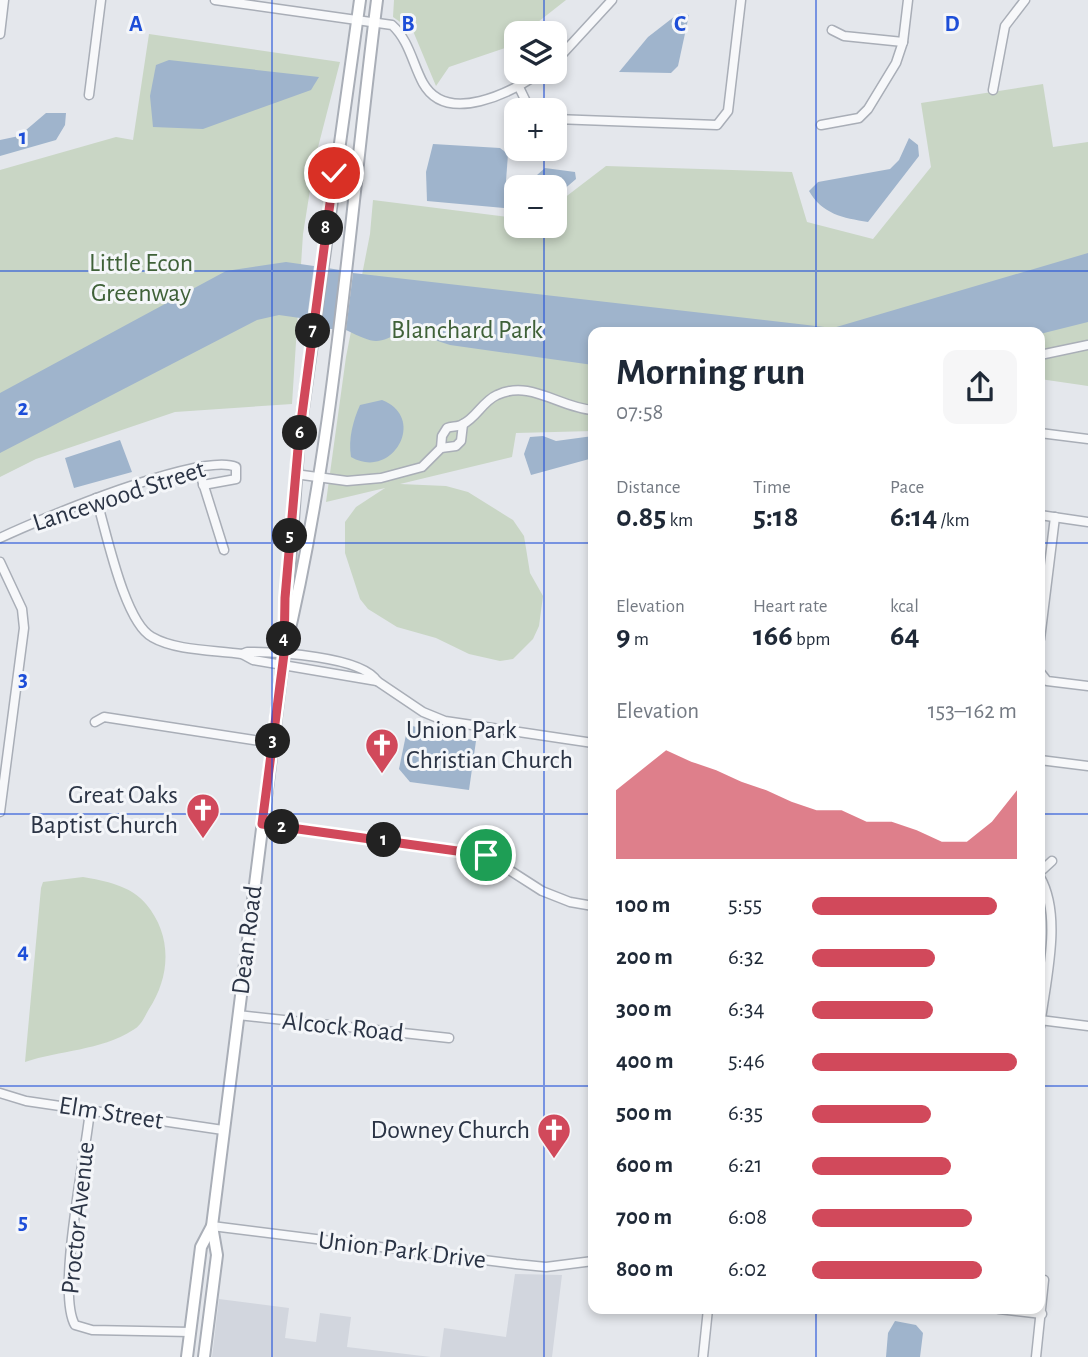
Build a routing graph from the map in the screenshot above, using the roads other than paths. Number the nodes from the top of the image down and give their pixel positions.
1 (4, 0) edge
2 (101, 0) edge
3 (215, 0) edge
4 (295, 0) edge
5 (360, 0) edge
6 (377, 0) edge
7 (612, 0) edge
8 (741, 0) edge
9 (908, 0) edge
10 (1024, 0) edge
11 (294, 10) junction
12 (357, 19) junction
13 (374, 21) junction
14 (832, 30) dead end
15 (0, 34) edge
16 (903, 42) junction
17 (567, 49) edge
18 (523, 84) edge
19 (519, 87) junction
20 (993, 90) dead end
21 (89, 95) dead end
22 (524, 98) edge
23 (567, 119) edge
24 (821, 125) dead end
25 (1088, 345) edge
26 (1045, 354) edge
27 (588, 410) edge
28 (463, 424) junction
29 (1045, 434) edge
30 (1088, 439) edge
31 (441, 448) junction
32 (198, 467) junction
33 (295, 474) junction
34 (319, 477) junction
35 (203, 485) junction
36 (96, 498) junction
37 (1045, 516) edge
38 (1055, 517) junction
39 (1088, 522) edge
40 (0, 538) edge
41 (224, 550) dead end
42 (0, 562) edge
43 (1045, 598) edge
44 (284, 659) junction
45 (1045, 678) edge
46 (1088, 686) edge
47 (95, 722) dead end
48 (0, 727) edge
49 (11, 729) junction
50 (588, 742) edge
51 (273, 743) junction
52 (1045, 761) edge
53 (1088, 766) edge
54 (0, 813) edge
55 (262, 824) junction
56 (1052, 861) dead end
57 (1045, 869) edge
58 (1045, 888) edge
59 (588, 905) edge
60 (1045, 978) edge
61 (238, 1015) junction
62 (1045, 1021) edge
63 (1088, 1026) edge
64 (449, 1038) dead end
65 (0, 1093) edge
66 (90, 1110) junction
67 (223, 1130) junction
68 (212, 1226) junction
69 (588, 1262) edge
70 (707, 1314) edge
71 (1042, 1314) edge
72 (191, 1332) junction
73 (187, 1357) edge
74 (204, 1357) edge
75 (703, 1357) edge
76 (1036, 1357) edge

1 - 15 street
2 - 21 street
3 - 11 street
4 - 11 street
5 - 12 main road, Dean Road
6 - 13 main road, Dean Road
7 - 17 street
8 - 23 street
9 - 16 street
10 - 20 street
11 - 12 street
12 - 13 street
12 - 33 main road, Dean Road
13 - 19 street
13 - 34 main road, Dean Road
14 - 16 street
16 - 24 street
18 - 19 street
19 - 22 street
25 - 26 street
27 - 28 street
28 - 31 street
28 - 31 street
29 - 30 street
31 - 34 street
32 - 35 street
32 - 35 street, Lancewood Street
32 - 36 street, Lancewood Street
33 - 34 street
33 - 44 main road, Dean Road
34 - 44 main road, Dean Road
35 - 41 street
36 - 40 street, Lancewood Street
36 - 44 street
37 - 38 street
38 - 39 street
38 - 43 street
42 - 49 street
44 - 50 street
44 - 51 main road, Dean Road
45 - 46 street
47 - 51 street
48 - 49 street
49 - 54 street
51 - 55 main road, Dean Road
52 - 53 street
55 - 59 street
55 - 61 main road, Dean Road
56 - 57 street
58 - 60 street
61 - 64 street, Alcock Road
61 - 67 main road, Dean Road
62 - 63 street
65 - 66 street, Elm Street
66 - 67 street, Elm Street
66 - 72 street, Proctor Avenue
67 - 68 main road, Dean Road
68 - 69 street, Union Park Drive
68 - 72 main road, Dean Road
68 - 74 main road, Dean Road
70 - 75 street
71 - 76 street
72 - 73 main road, Dean Road

